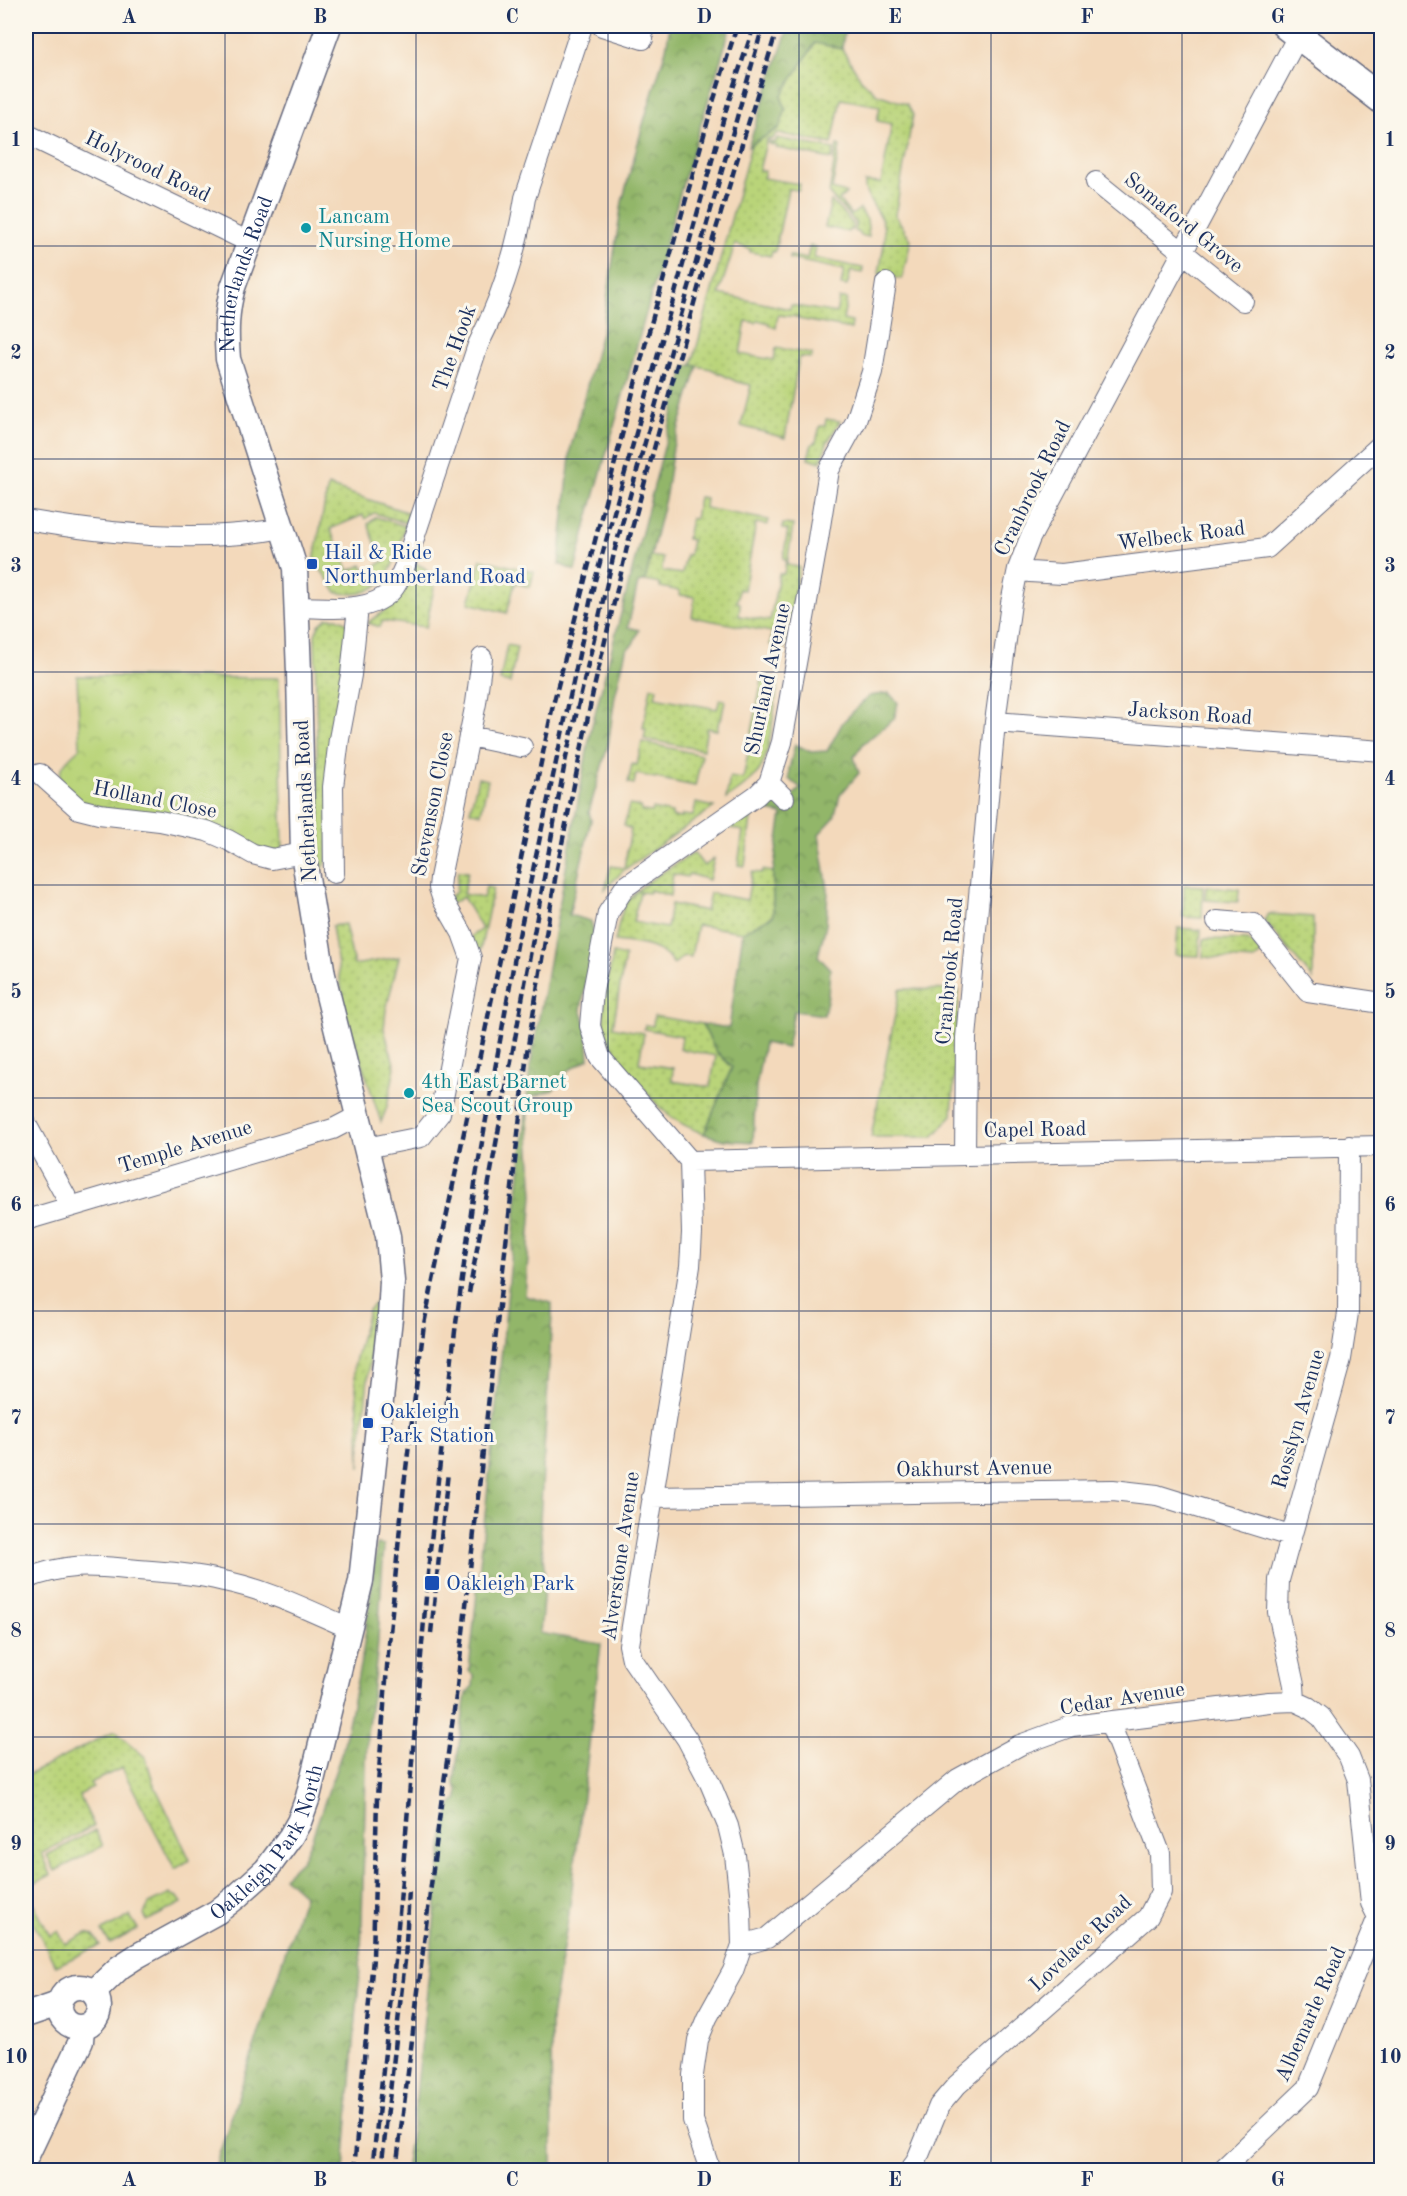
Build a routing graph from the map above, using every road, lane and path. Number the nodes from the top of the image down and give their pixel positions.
1 (329, 26) edge
2 (582, 26) edge
3 (602, 26) edge
4 (1292, 31) edge
5 (643, 39) dead end
6 (1380, 95) edge
7 (26, 134) edge
8 (1096, 182) dead end
9 (249, 242) junction
10 (1182, 252) junction
11 (886, 283) dead end
12 (1244, 300) dead end
13 (1382, 444) edge
14 (26, 520) edge
15 (283, 528) junction
16 (1018, 569) junction
17 (297, 607) junction
18 (358, 607) junction
19 (482, 658) dead end
20 (995, 722) junction
21 (470, 736) junction
22 (522, 747) dead end
23 (1382, 751) edge
24 (40, 774) dead end
25 (769, 783) junction
26 (783, 798) dead end
27 (303, 853) junction
28 (334, 873) dead end
29 (1217, 921) dead end
30 (1382, 1004) edge
31 (358, 1116) junction
32 (26, 1124) edge
33 (1349, 1146) junction
34 (1382, 1146) edge
35 (366, 1148) junction
36 (965, 1155) junction
37 (690, 1161) junction
38 (71, 1206) junction
39 (26, 1220) edge
40 (652, 1497) junction
41 (1290, 1536) junction
42 (26, 1579) edge
43 (349, 1628) junction
44 (1295, 1701) junction
45 (1110, 1723) junction
46 (1380, 1918) edge
47 (742, 1945) junction
48 (94, 1992) junction
49 (58, 2004) junction
50 (26, 2015) edge
51 (82, 2028) junction
52 (26, 2157) edge
53 (915, 2168) edge
54 (710, 2170) edge
55 (1222, 2170) edge

1 - 9 street, Netherlands Road
2 - 18 street, The Hook
3 - 5 street
4 - 6 main road
4 - 10 street, Cranbrook Road
7 - 9 street, Holyrood Road
8 - 10 street, Somaford Grove
9 - 15 street, Netherlands Road
10 - 12 street, Somaford Grove
10 - 16 street, Cranbrook Road
11 - 25 street, Shurland Avenue
13 - 16 street, Welbeck Road
14 - 15 street
15 - 17 street, Netherlands Road
16 - 20 street, Cranbrook Road
17 - 18 street, The Hook
17 - 27 street, Netherlands Road
18 - 28 street
19 - 21 street, Stevenson Close
20 - 23 street, Jackson Road
20 - 36 street, Cranbrook Road
21 - 22 street
21 - 35 street, Stevenson Close
24 - 27 street, Holland Close
25 - 26 street
25 - 37 street, Shurland Avenue
27 - 31 street, Netherlands Road
29 - 30 street
31 - 35 street, Netherlands Road
31 - 38 street, Temple Avenue
32 - 38 street
33 - 34 street, Capel Road
33 - 36 street, Capel Road
33 - 41 street, Rosslyn Avenue
35 - 43 street, Netherlands Road
36 - 37 street, Capel Road
37 - 40 street, Alverstone Avenue
38 - 39 street, Temple Avenue
40 - 41 street, Oakhurst Avenue
40 - 47 street, Alverstone Avenue
41 - 44 street, Rosslyn Avenue
42 - 43 street
43 - 48 street, Oakleigh Park North
44 - 45 street, Cedar Avenue
44 - 46 street
45 - 47 street, Cedar Avenue
45 - 53 street, Lovelace Road
46 - 55 street, Albemarle Road
47 - 54 street, Alverstone Avenue
48 - 49 street
48 - 51 street
49 - 50 street
49 - 51 street
51 - 52 street

